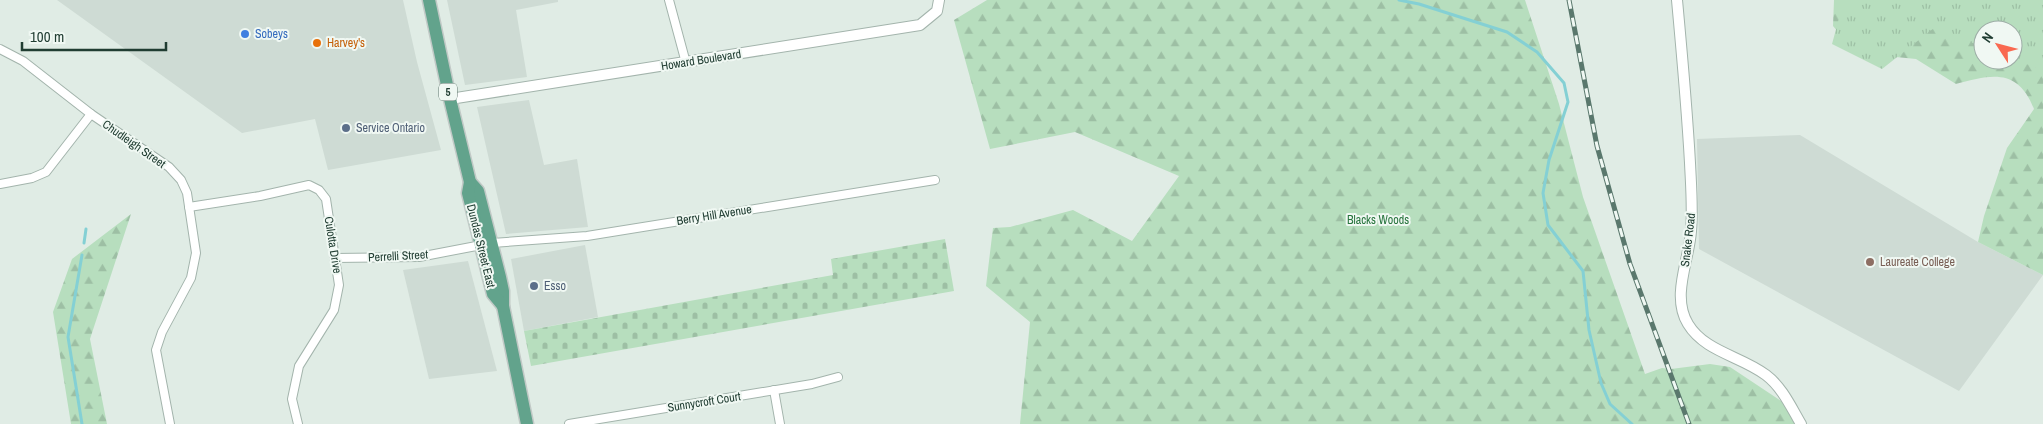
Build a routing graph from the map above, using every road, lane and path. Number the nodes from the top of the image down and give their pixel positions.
1 (430, 0) edge
2 (669, 0) edge
3 (939, 0) edge
4 (1676, 0) edge
5 (0, 49) edge
6 (686, 63) junction
7 (450, 98) junction
8 (91, 114) junction
9 (936, 180) dead end
10 (0, 184) edge
11 (189, 207) junction
12 (486, 244) junction
13 (334, 258) junction
14 (838, 377) dead end
15 (774, 390) junction
16 (170, 424) edge
17 (298, 424) edge
18 (527, 424) edge
19 (569, 424) edge
20 (780, 424) edge
21 (1801, 424) edge

1 - 7 main road, Dundas Street East / 5
2 - 6 street
3 - 6 street, Howard Boulevard
4 - 21 street, Snake Road
5 - 8 street, Chudleigh Street
6 - 7 street, Howard Boulevard
7 - 12 main road, Dundas Street East / 5
8 - 10 street
8 - 11 street, Chudleigh Street
9 - 12 street, Berry Hill Avenue
11 - 13 street, Culotta Drive
11 - 16 street, Chudleigh Street
12 - 13 street, Perrelli Street
12 - 18 main road, Dundas Street East / 5
13 - 17 street, Culotta Drive
14 - 15 street, Sunnycroft Court
15 - 19 street, Sunnycroft Court
15 - 20 street

